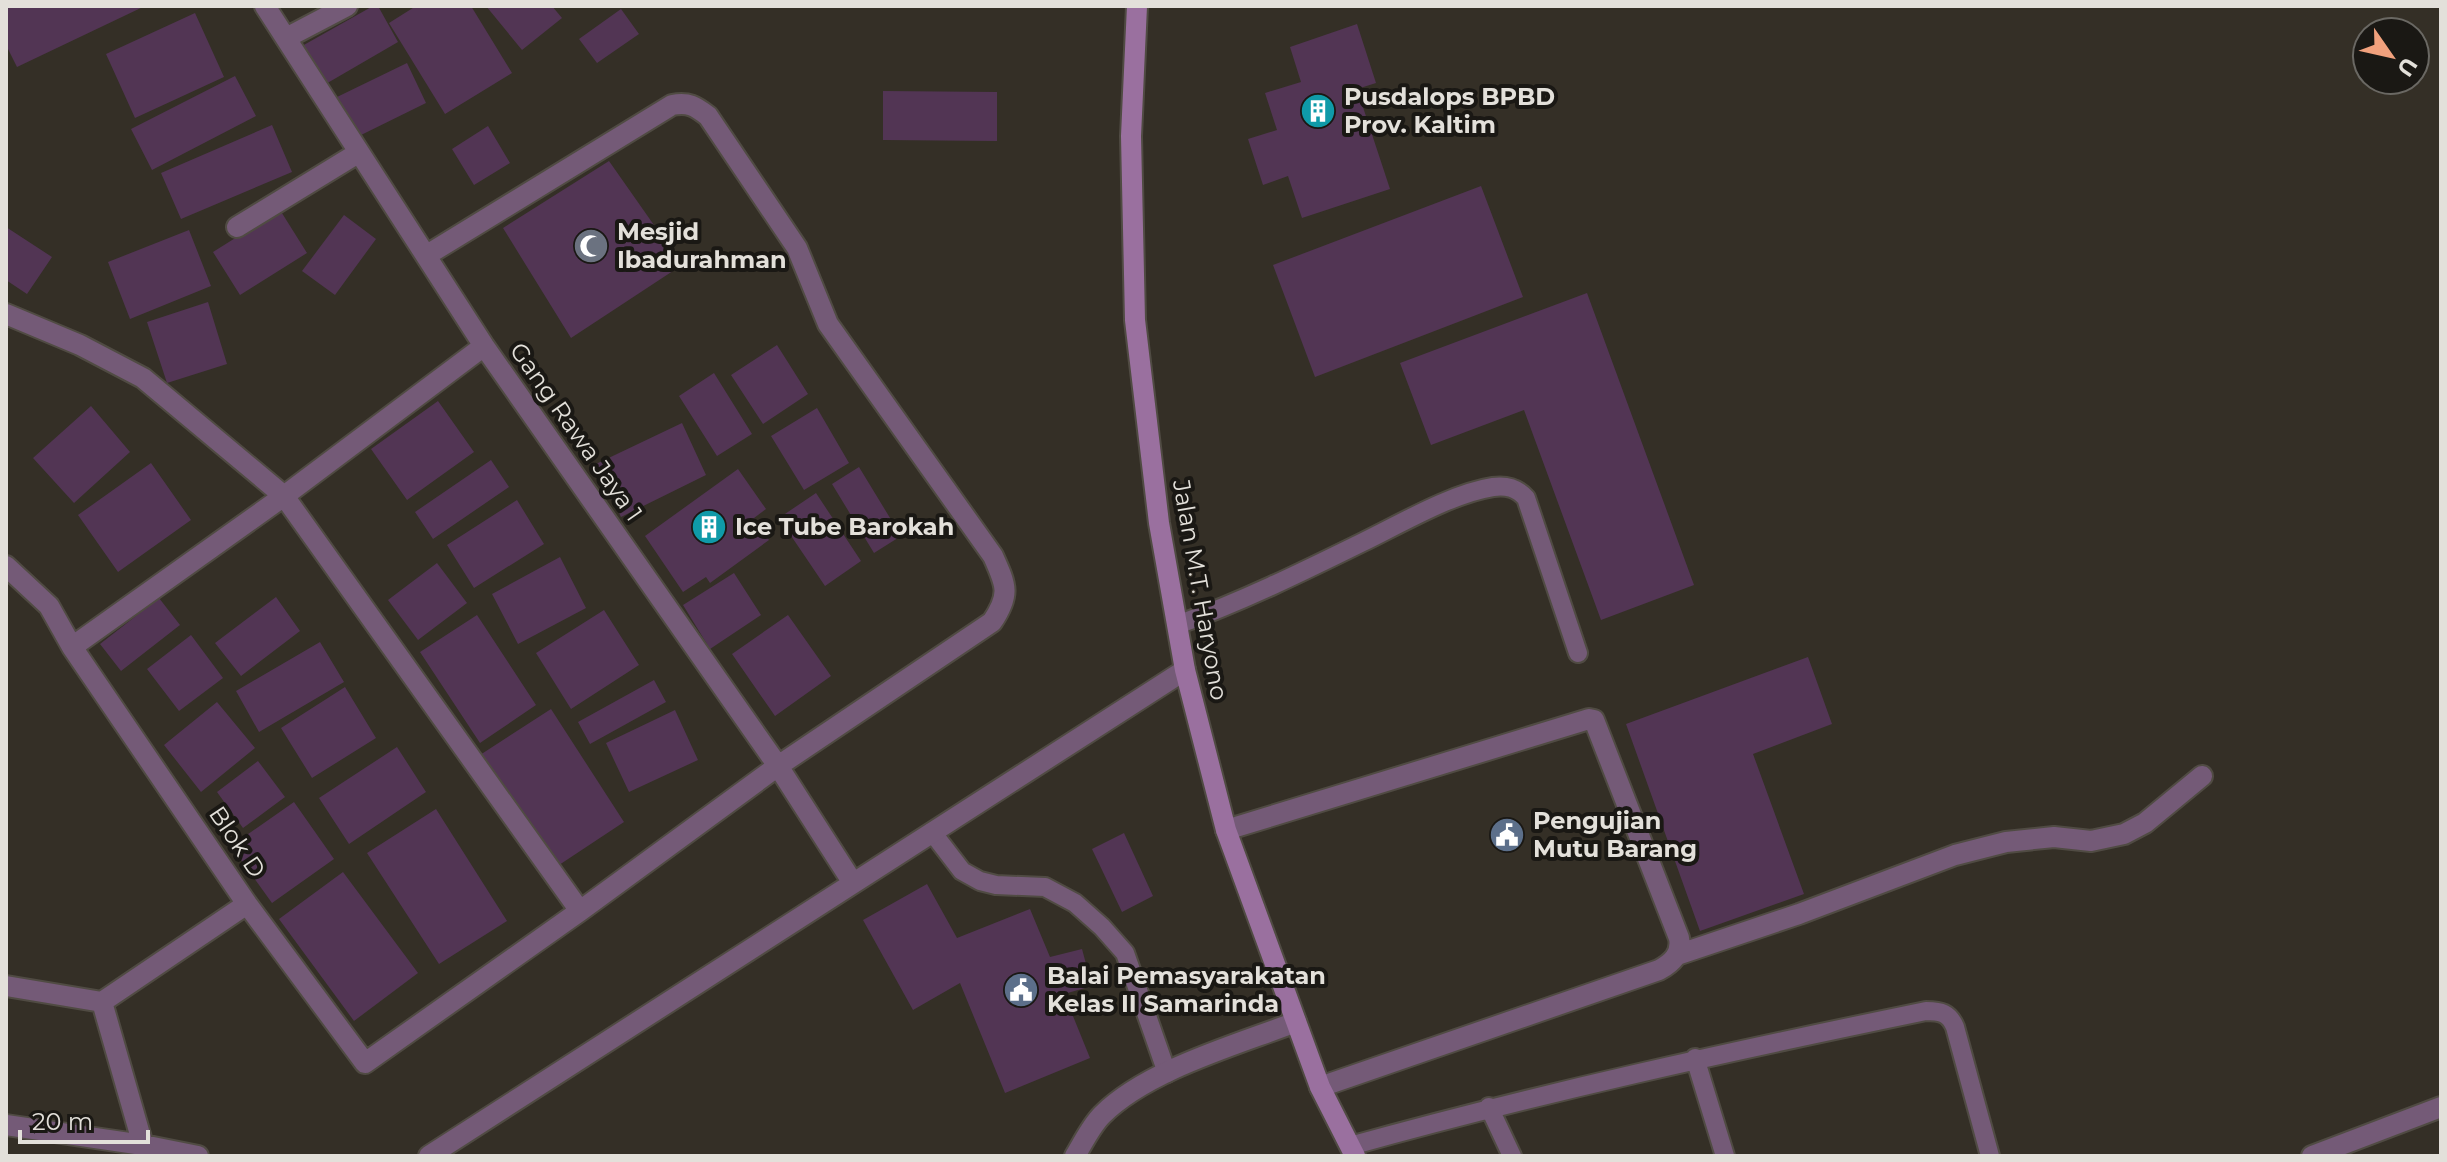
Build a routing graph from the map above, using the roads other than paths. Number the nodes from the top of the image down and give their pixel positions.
1 (265, 6) edge
2 (347, 6) edge
3 (1137, 6) edge
4 (286, 38) junction
5 (358, 153) junction
6 (237, 227) dead end
7 (427, 255) junction
8 (6, 314) edge
9 (484, 346) junction
10 (284, 496) junction
11 (6, 566) edge
12 (1177, 625) junction
13 (72, 647) junction
14 (1578, 653) dead end
15 (1185, 670) junction
16 (778, 766) junction
17 (2202, 776) dead end
18 (1226, 830) junction
19 (932, 832) junction
20 (853, 883) junction
21 (247, 904) junction
22 (580, 911) junction
23 (1677, 955) junction
24 (6, 986) edge
25 (102, 1002) junction
26 (1296, 1022) junction
27 (1695, 1058) junction
28 (1167, 1073) junction
29 (1320, 1087) junction
30 (1489, 1107) junction
31 (2441, 1107) edge
32 (6, 1125) edge
33 (143, 1145) junction
34 (1352, 1151) edge
35 (198, 1156) edge
36 (429, 1156) edge
37 (1075, 1156) edge
38 (1512, 1156) edge
39 (1725, 1156) edge
40 (1990, 1156) edge
41 (2312, 1156) edge

1 - 4 street, Gang Rawa Jaya 1
2 - 4 street
3 - 12 main road, Jalan M.T. Haryono
4 - 5 street, Gang Rawa Jaya 1
5 - 6 street
5 - 7 street, Gang Rawa Jaya 1
7 - 9 street, Gang Rawa Jaya 1
7 - 16 street
8 - 10 street
9 - 10 street
9 - 16 street, Gang Rawa Jaya 1
10 - 13 street
10 - 22 street
11 - 13 street, Blok D
12 - 14 lane
12 - 15 main road, Jalan M.T. Haryono
13 - 21 street, Blok D
15 - 18 main road, Jalan M.T. Haryono
15 - 19 street
16 - 20 street, Gang Rawa Jaya 1
16 - 22 street
17 - 23 street
18 - 23 street
18 - 26 main road, Jalan M.T. Haryono
19 - 20 street
19 - 28 lane
20 - 36 street
21 - 22 street, Blok D
21 - 25 street
23 - 29 street
24 - 25 street
25 - 33 street
26 - 28 street
26 - 29 main road, Jalan M.T. Haryono
27 - 30 lane
27 - 39 lane
27 - 40 lane
28 - 37 street
29 - 34 main road, Jalan M.T. Haryono
30 - 34 lane
30 - 38 lane
31 - 41 street
32 - 33 street
33 - 35 street

